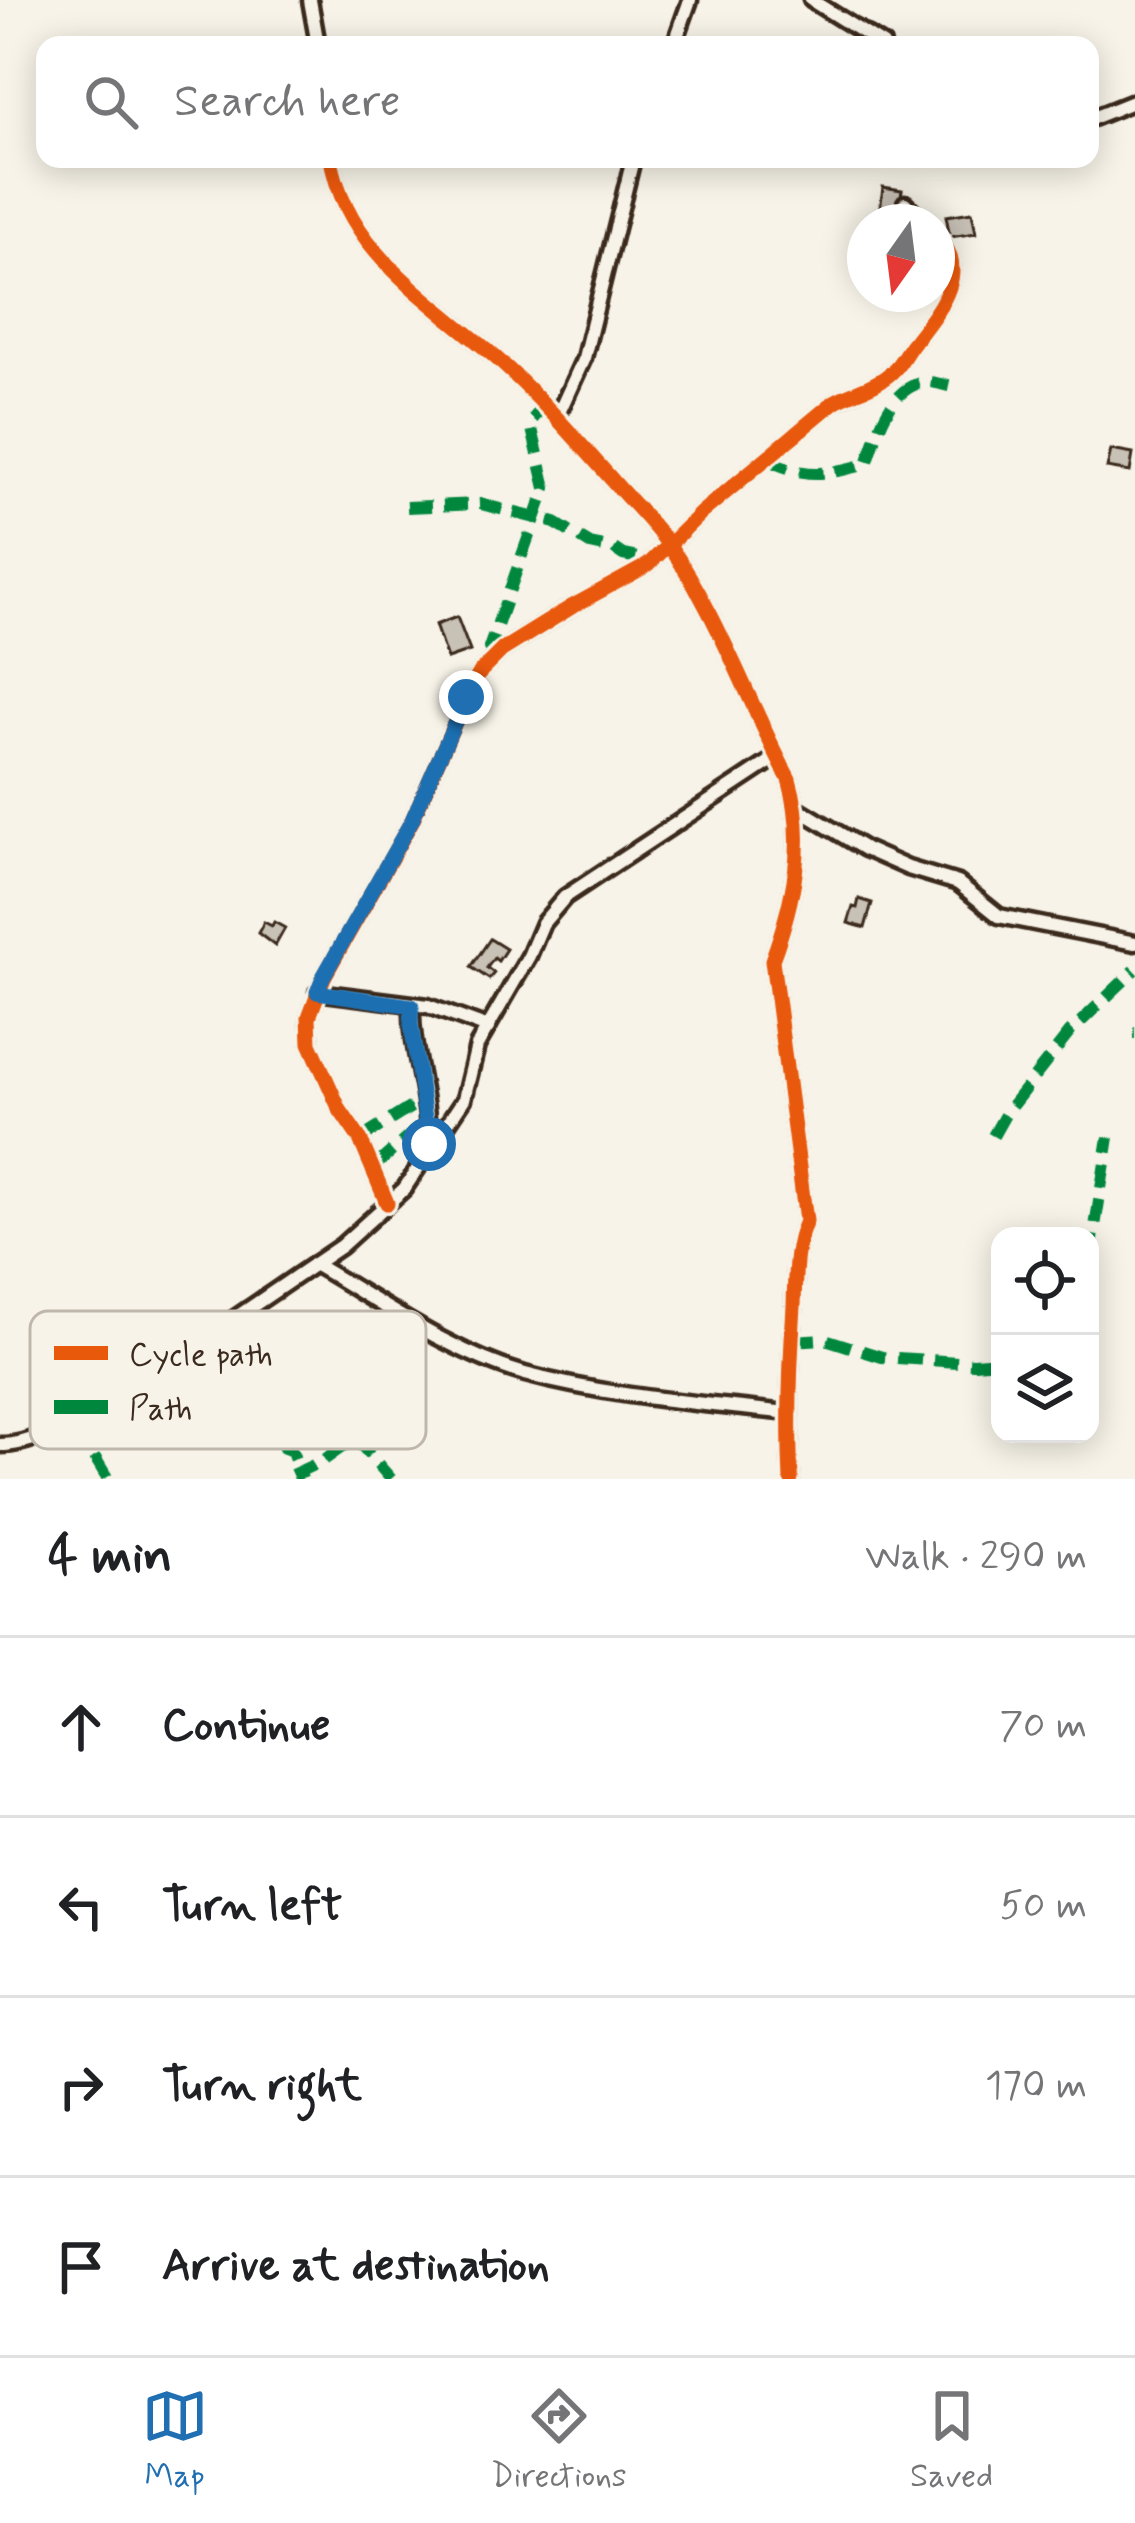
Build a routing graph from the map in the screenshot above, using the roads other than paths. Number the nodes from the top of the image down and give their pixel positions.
1 (310, 0) edge
2 (690, 0) edge
3 (812, 0) edge
4 (316, 36) edge
5 (677, 36) edge
6 (869, 36) edge
7 (1135, 100) edge
8 (1099, 115) edge
9 (333, 168) edge
10 (631, 168) edge
11 (937, 312) edge
12 (557, 417) junction
13 (669, 545) junction
14 (777, 757) junction
15 (797, 808) junction
16 (1135, 944) edge
17 (317, 992) junction
18 (412, 1006) junction
19 (488, 1028) junction
20 (423, 1160) junction
21 (387, 1203) junction
22 (314, 1264) junction
23 (245, 1311) edge
24 (395, 1311) edge
25 (426, 1329) edge
26 (788, 1413) junction
27 (30, 1440) edge
28 (0, 1445) edge
29 (791, 1479) edge

1 - 4 street
2 - 5 street
3 - 6 street
7 - 8 street
9 - 12 street
10 - 12 street
11 - 13 street
12 - 13 street
13 - 14 street
13 - 17 street
14 - 15 street
14 - 19 street
15 - 16 street
15 - 26 street
17 - 18 street
17 - 21 street
18 - 19 street
18 - 20 street
19 - 20 street
20 - 21 street
21 - 22 street
22 - 23 street
22 - 24 street
25 - 26 street
26 - 29 street
27 - 28 street

